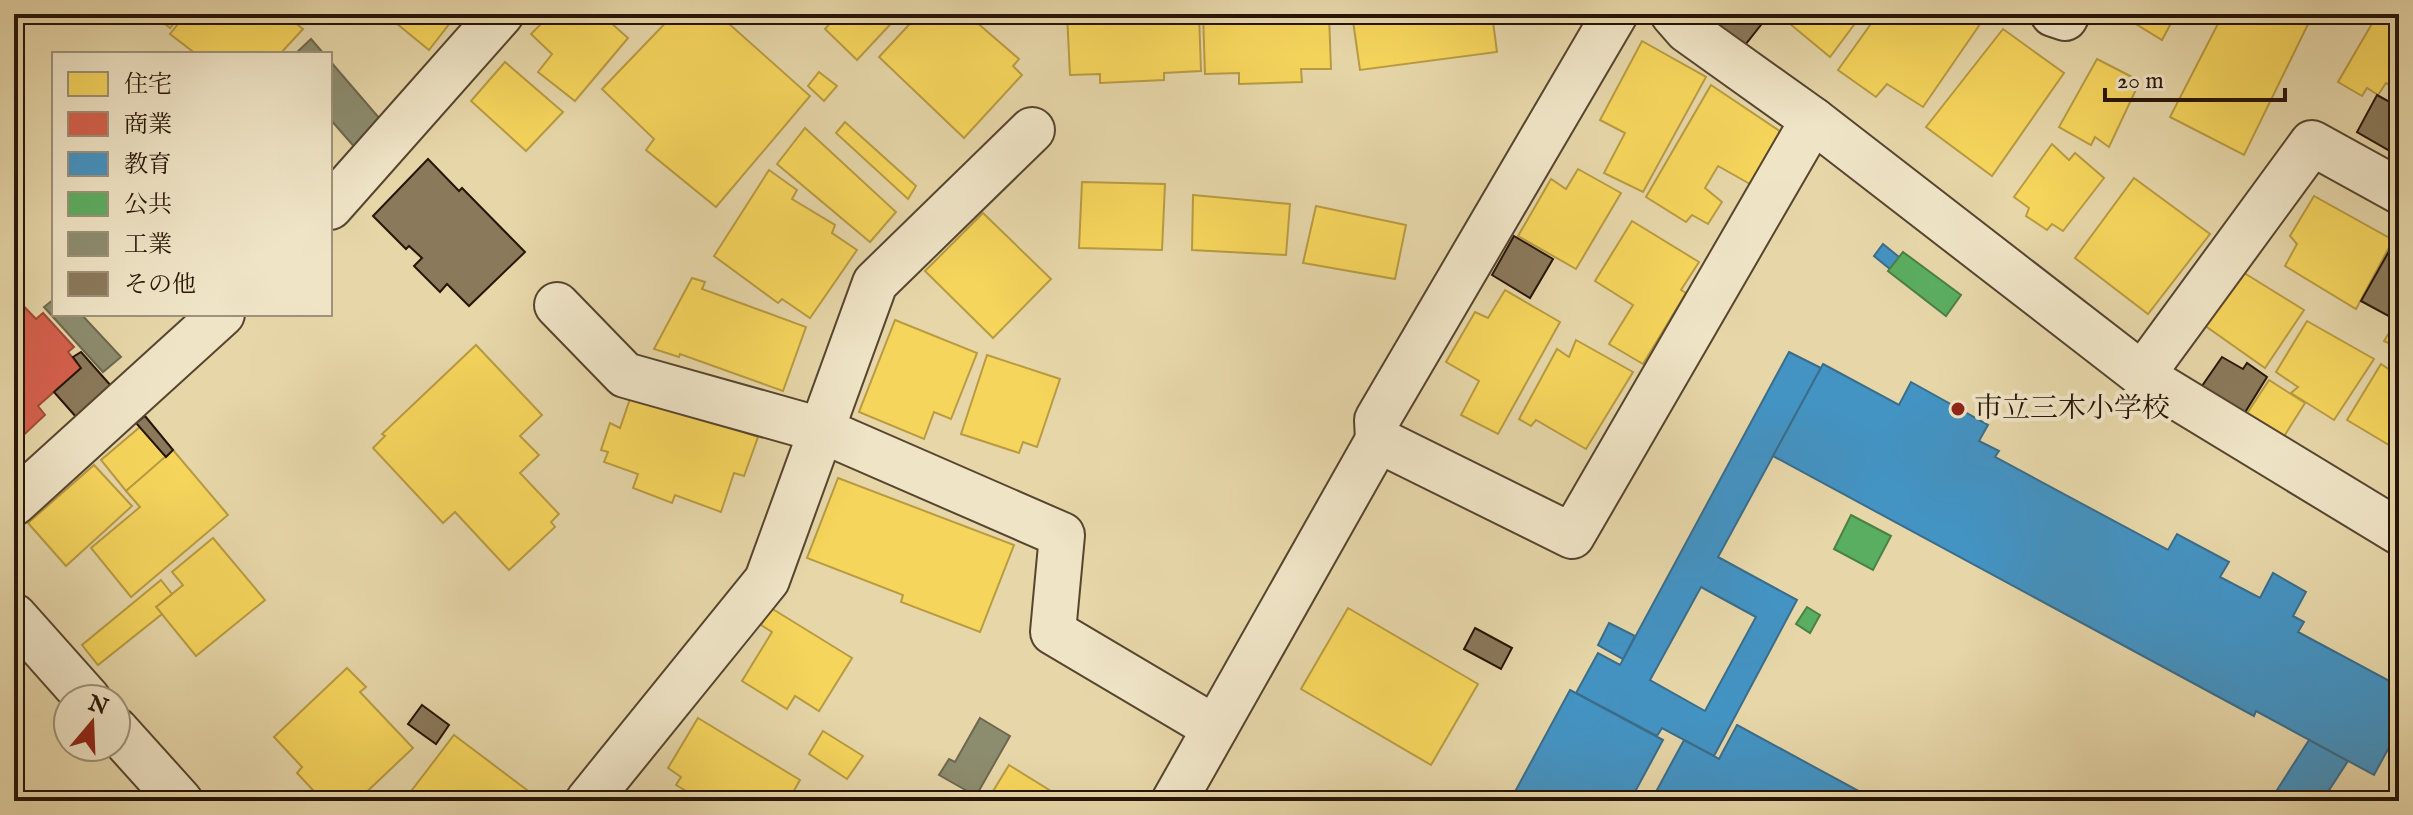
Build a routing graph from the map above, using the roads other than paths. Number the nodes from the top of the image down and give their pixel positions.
1 (501, 14) edge
2 (1615, 14) edge
3 (1673, 14) edge
4 (2053, 14) edge
5 (2067, 14) edge
6 (1813, 120) junction
7 (1032, 130) dead end
8 (2399, 191) edge
9 (332, 205) edge
10 (557, 305) dead end
11 (220, 316) edge
12 (2142, 375) junction
13 (821, 430) junction
14 (1378, 440) junction
15 (14, 503) edge
16 (2399, 532) edge
17 (14, 616) edge
18 (74, 683) edge
19 (1215, 728) junction
20 (132, 748) edge
21 (180, 801) edge
22 (588, 801) edge
23 (1174, 801) edge

1 - 9 street
2 - 14 street
3 - 6 street
4 - 5 street
6 - 12 street
6 - 14 street
7 - 13 street
8 - 12 street
10 - 13 street
11 - 15 street
12 - 16 street
13 - 19 street
13 - 22 street
14 - 19 street
17 - 18 street
19 - 23 street
20 - 21 street

